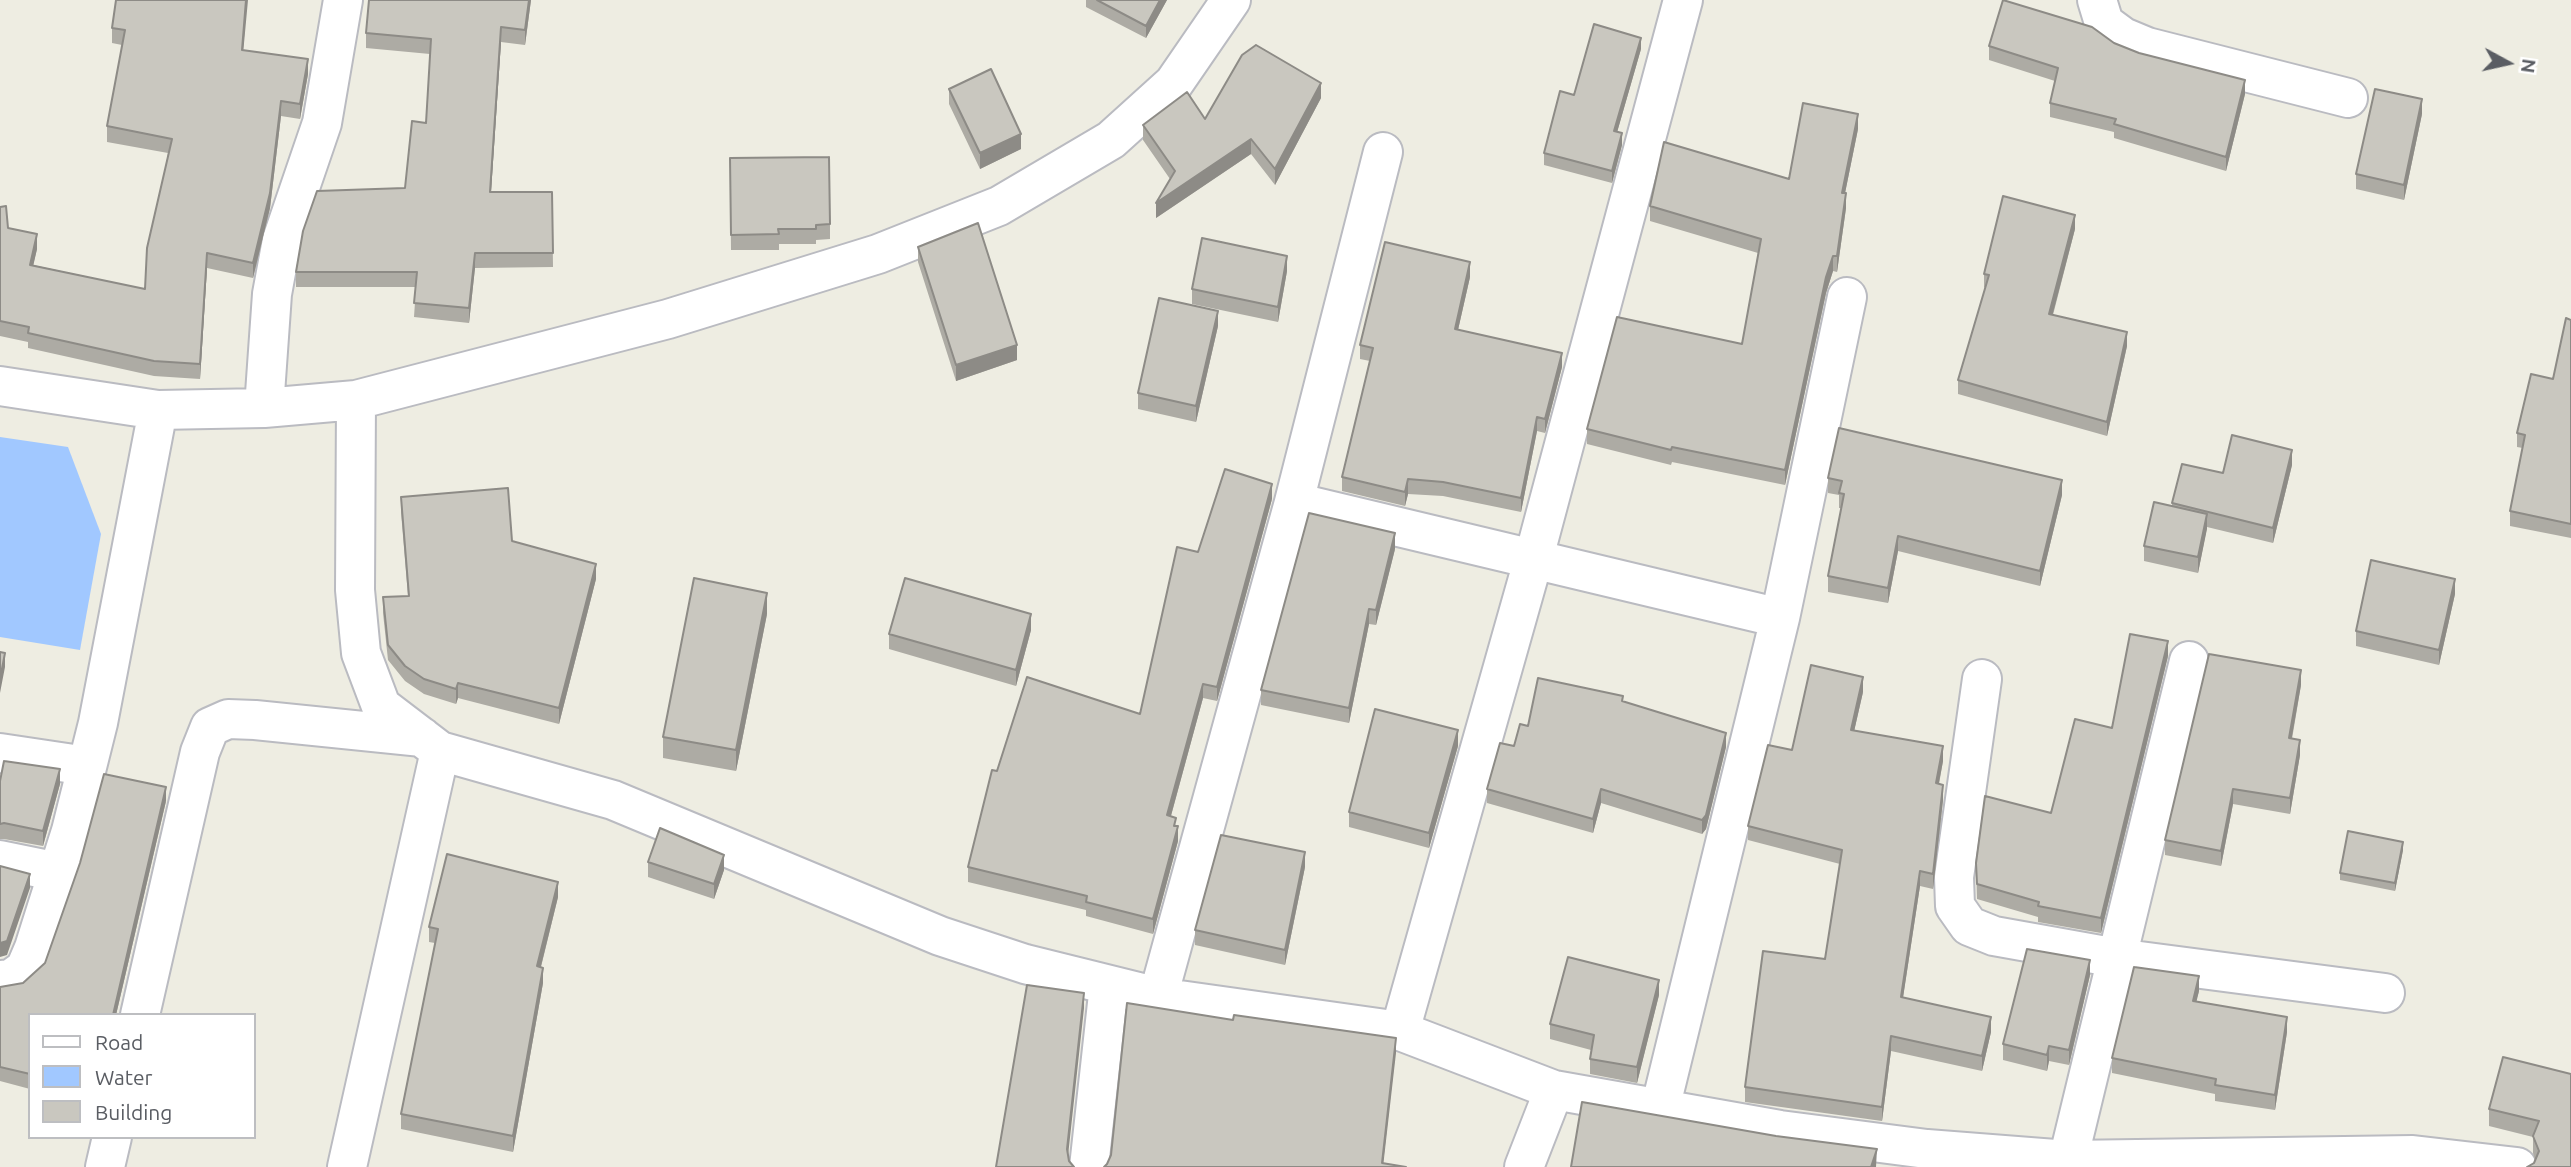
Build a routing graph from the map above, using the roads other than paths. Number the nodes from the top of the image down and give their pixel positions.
1 (343, 0) edge
2 (1231, 0) edge
3 (1683, 0) edge
4 (2097, 0) edge
5 (2348, 98) dead end
6 (1383, 152) dead end
7 (1847, 297) dead end
8 (0, 386) edge
9 (356, 400) junction
10 (264, 408) junction
11 (158, 410) junction
12 (1294, 502) junction
13 (1533, 561) junction
14 (1780, 618) junction
15 (2189, 661) dead end
16 (1982, 679) dead end
17 (431, 744) junction
18 (0, 753) edge
19 (88, 766) junction
20 (0, 860) edge
21 (59, 872) junction
22 (2117, 958) junction
23 (0, 980) edge
24 (1109, 985) junction
25 (2385, 993) dead end
26 (1158, 997) junction
27 (140, 1013) edge
28 (1401, 1031) junction
29 (1553, 1090) junction
30 (1660, 1109) junction
31 (112, 1139) edge
32 (2068, 1160) junction
33 (2120, 1163) edge
34 (105, 1167) edge
35 (347, 1167) edge
36 (1088, 1167) edge
37 (1524, 1167) edge
38 (2517, 1167) edge

1 - 10 street
2 - 9 street
3 - 13 street
4 - 5 street
6 - 12 street
7 - 14 street
8 - 11 street
9 - 10 street
9 - 17 street
10 - 11 street
11 - 19 street
12 - 13 street
12 - 26 street
13 - 14 street
13 - 28 street
14 - 30 street
15 - 22 street
16 - 22 street
17 - 24 street
17 - 27 street
17 - 35 street
18 - 19 street
19 - 21 street
20 - 21 street
21 - 23 street
22 - 25 street
22 - 32 street
24 - 26 street
24 - 36 street
26 - 28 street
28 - 29 street
29 - 30 street
29 - 37 street
30 - 32 street
31 - 34 street
32 - 33 street
33 - 38 street

